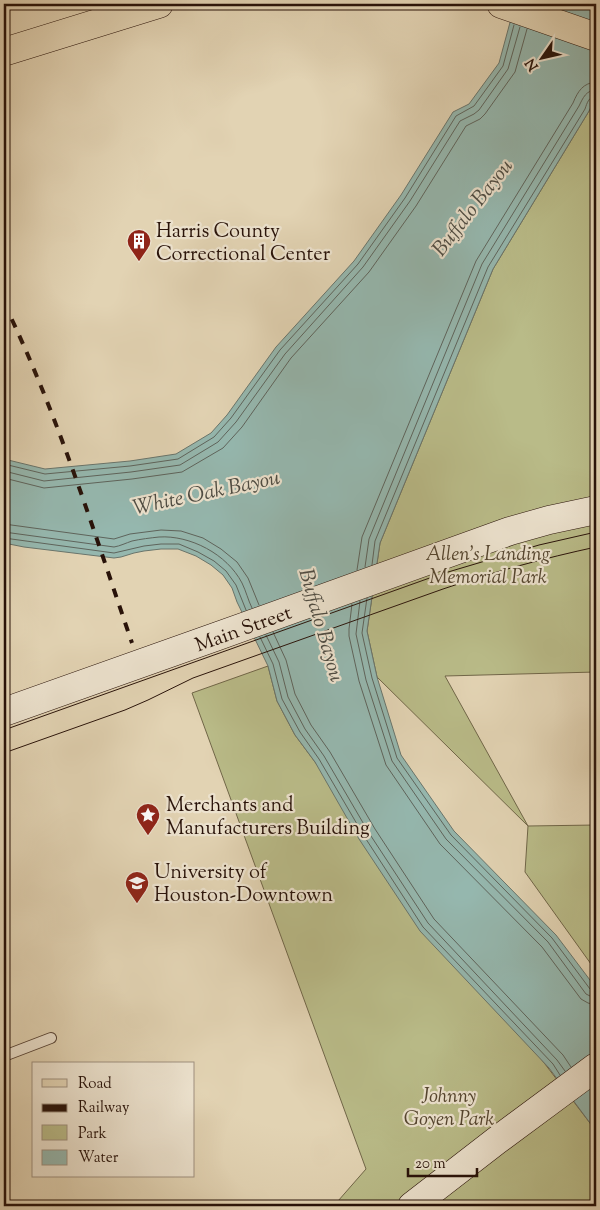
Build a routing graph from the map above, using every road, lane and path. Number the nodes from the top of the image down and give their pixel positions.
1 (159, 4) edge
2 (501, 4) edge
3 (596, 37) edge
4 (4, 52) edge
5 (596, 510) edge
6 (4, 712) edge
7 (51, 1038) dead end
8 (4, 1056) edge
9 (596, 1067) edge
10 (412, 1206) edge

1 - 4 main road
2 - 3 main road
5 - 6 main road, Main Street, bridge
7 - 8 lane
9 - 10 main road

